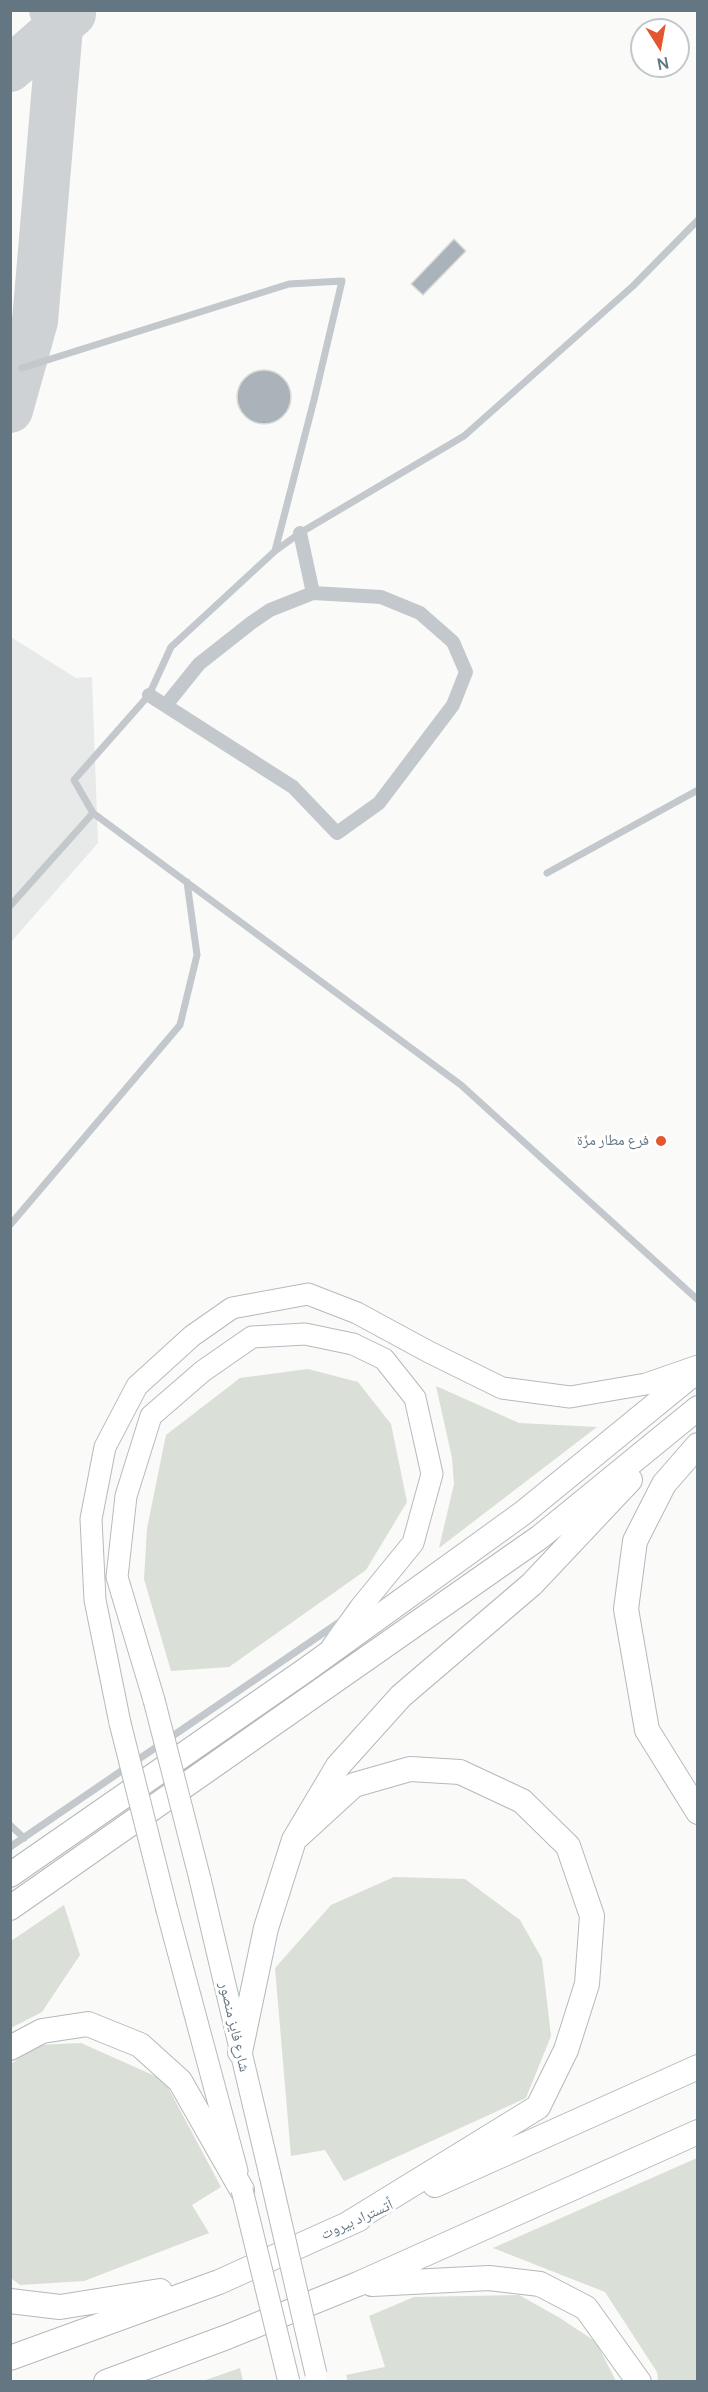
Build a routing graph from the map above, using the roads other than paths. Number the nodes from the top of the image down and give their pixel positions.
1 (698, 220) edge
2 (22, 368) dead end
3 (300, 532) junction
4 (275, 551) junction
5 (313, 593) junction
6 (149, 695) junction
7 (166, 705) junction
8 (698, 790) edge
9 (93, 813) junction
10 (547, 873) dead end
11 (187, 882) junction
12 (10, 906) edge
13 (10, 1225) edge
14 (698, 1300) edge
15 (698, 1368) edge
16 (696, 1409) edge
17 (698, 1445) edge
18 (360, 1608) junction
19 (324, 1657) junction
20 (698, 1812) edge
21 (10, 1825) edge
22 (24, 1838) junction
23 (294, 1840) junction
24 (10, 1847) edge
25 (10, 1875) edge
26 (10, 1908) edge
27 (10, 2049) edge
28 (240, 2052) junction
29 (698, 2067) edge
30 (698, 2132) edge
31 (242, 2190) junction
32 (346, 2225) junction
33 (219, 2282) junction
34 (358, 2284) junction
35 (10, 2301) edge
36 (227, 2337) junction
37 (10, 2358) edge
38 (317, 2378) edge
39 (106, 2382) edge
40 (147, 2382) edge
41 (289, 2382) edge
42 (639, 2382) edge

1 - 3 lane
2 - 4 lane
3 - 4 lane
3 - 5 street
4 - 6 lane
5 - 7 street
5 - 7 street
6 - 7 street
6 - 9 lane
8 - 10 lane
9 - 11 lane
9 - 12 lane
11 - 13 lane
11 - 14 lane
15 - 19 highway
15 - 31 main road, bridge
16 - 23 highway
16 - 26 highway
17 - 20 highway
18 - 19 main road, شارع فايز منصور
18 - 22 lane
18 - 28 main road, شارع فايز منصور, bridge
19 - 25 highway
21 - 22 lane
22 - 24 lane
23 - 28 highway
23 - 32 highway
27 - 31 highway
28 - 38 main road, شارع فايز منصور, bridge
29 - 32 highway, أتستراد بيروت
30 - 34 highway
31 - 41 main road, bridge
32 - 33 highway, أتستراد بيروت
33 - 35 highway
33 - 37 highway, أتستراد بيروت
34 - 36 highway
34 - 42 highway
36 - 39 highway
36 - 40 highway

